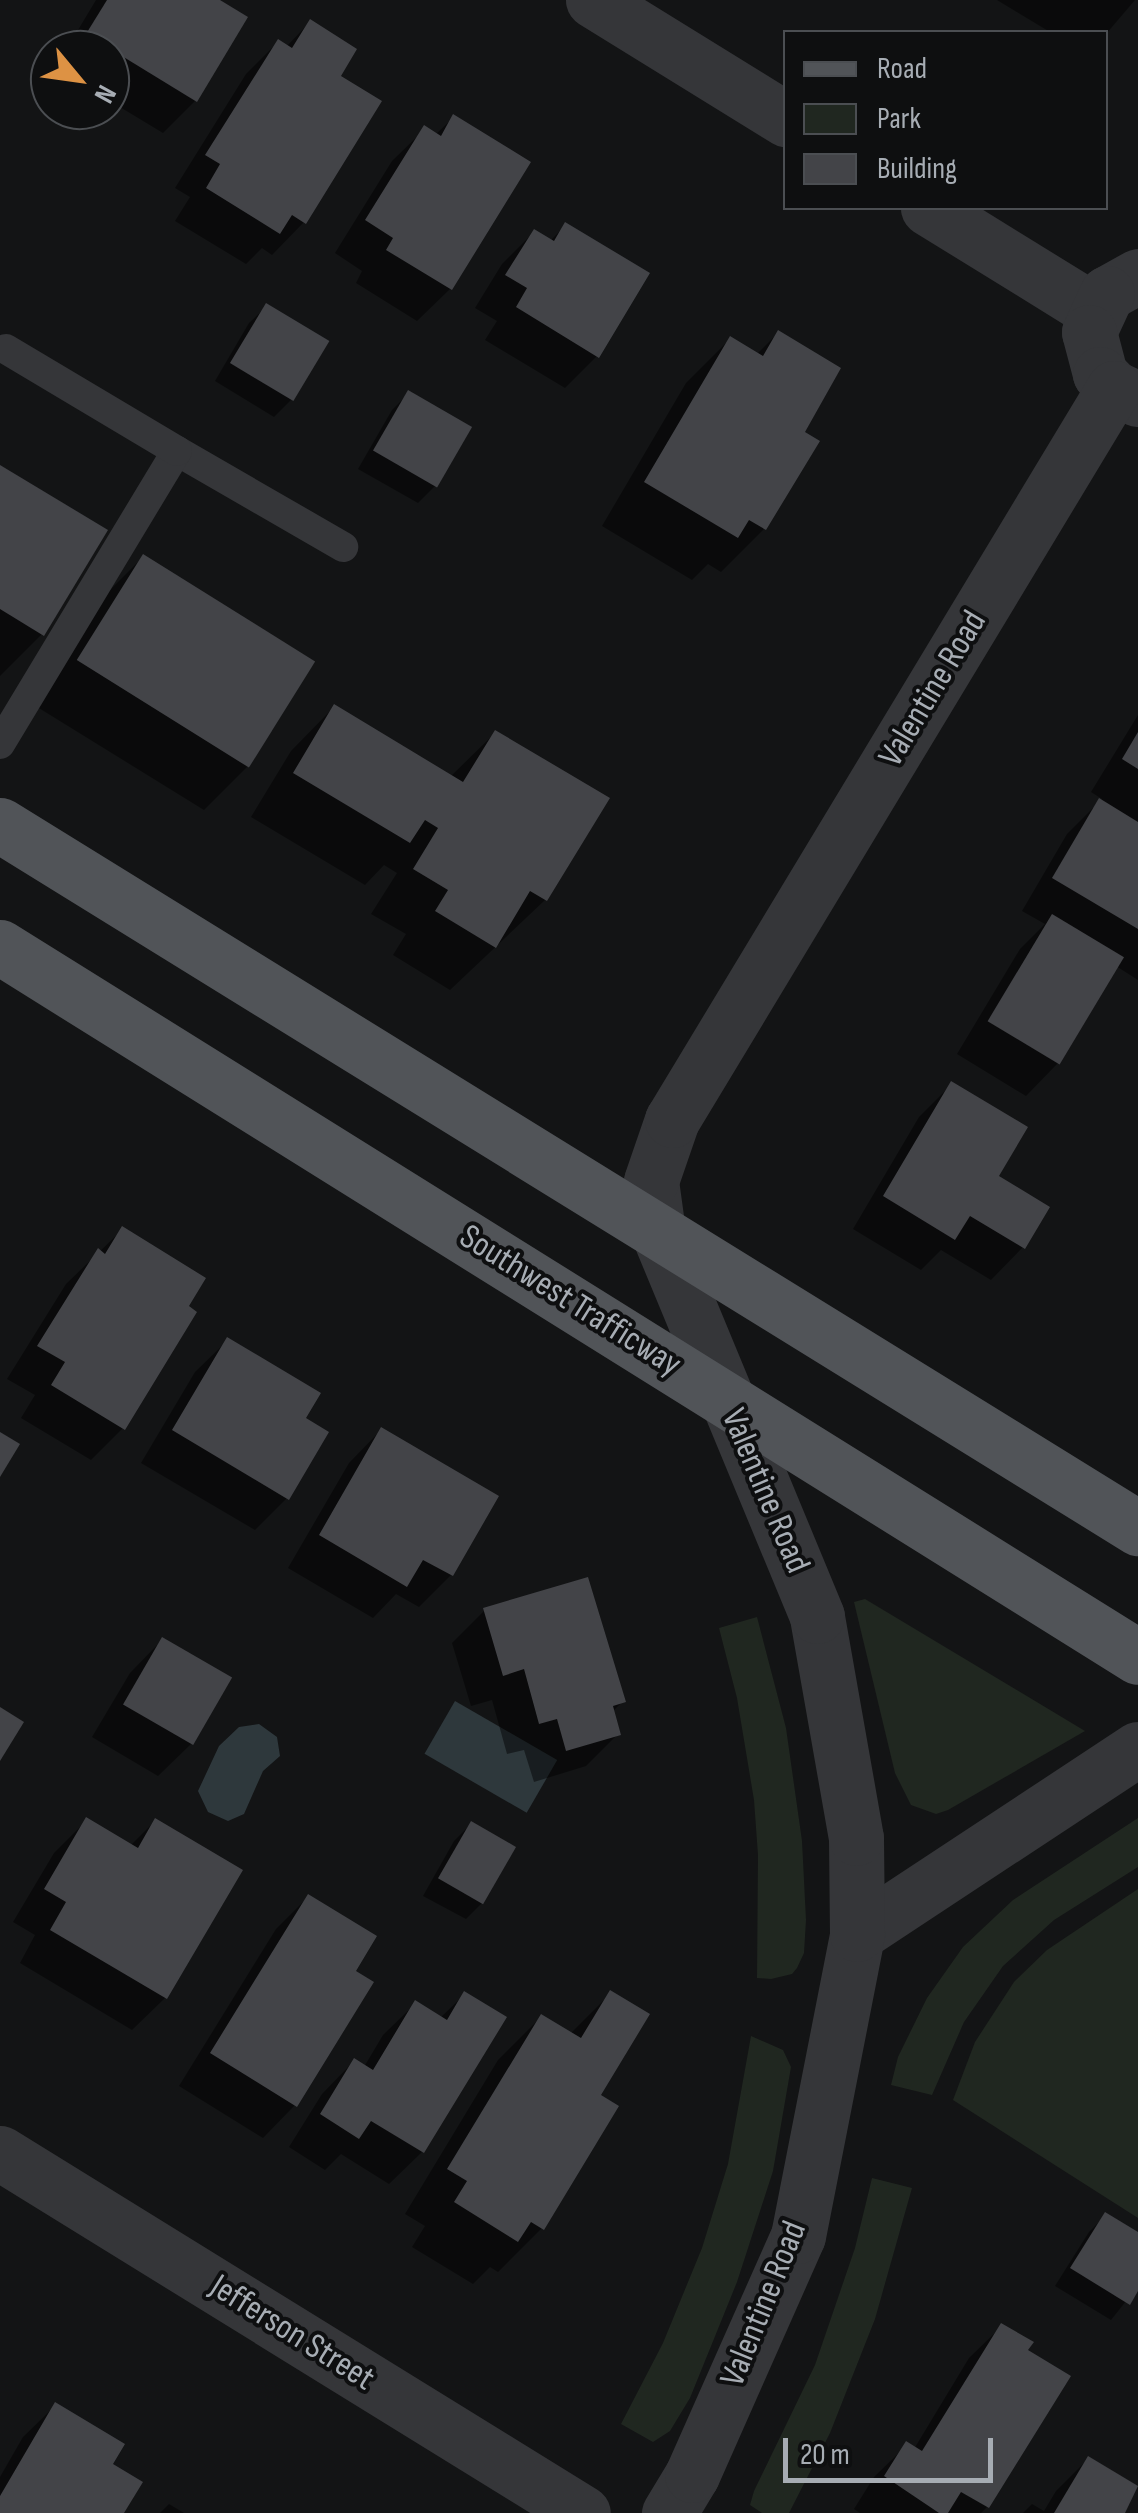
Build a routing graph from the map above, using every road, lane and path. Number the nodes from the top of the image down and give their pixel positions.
1 (593, 0) edge
2 (783, 117) edge
3 (931, 210) edge
4 (1138, 276) edge
5 (1096, 312) junction
6 (6, 350) dead end
7 (1126, 394) edge
8 (177, 451) junction
9 (343, 547) dead end
10 (0, 744) edge
11 (0, 826) edge
12 (0, 948) edge
13 (658, 1232) junction
14 (726, 1400) junction
15 (1138, 1528) edge
16 (1138, 1657) edge
17 (1138, 1749) edge
18 (857, 1934) junction
19 (0, 2153) edge
20 (583, 2513) edge
21 (669, 2513) edge

1 - 2 street
3 - 5 street
4 - 5 street
5 - 7 street, Valentine Road
6 - 8 lane
7 - 13 street, Valentine Road
8 - 9 lane
8 - 10 lane
11 - 13 main road
12 - 14 main road, Southwest Trafficway
13 - 14 street, Valentine Road
13 - 15 main road
14 - 16 main road, Southwest Trafficway
14 - 18 street, Valentine Road
17 - 18 street
18 - 21 street, Valentine Road
19 - 20 street, Jefferson Street

